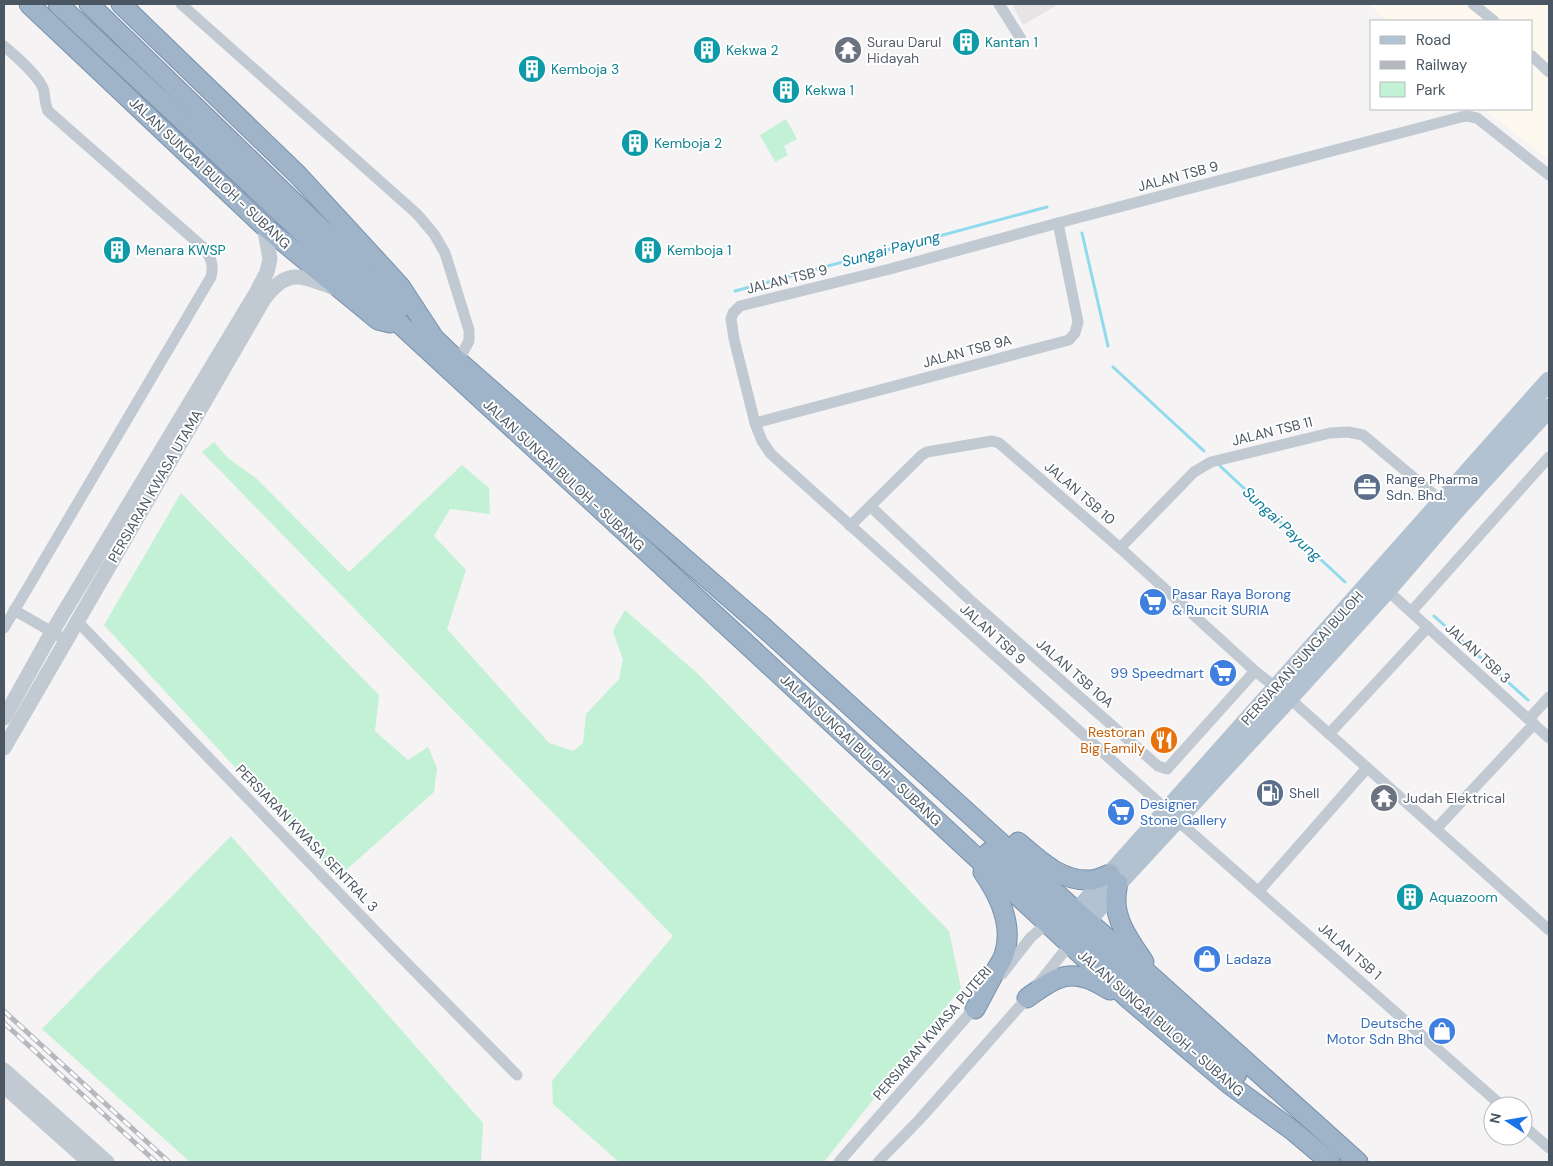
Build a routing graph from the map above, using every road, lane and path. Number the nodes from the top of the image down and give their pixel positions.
1 (29, 4) edge
2 (58, 4) edge
3 (88, 4) edge
4 (121, 4) edge
5 (181, 4) edge
6 (999, 4) edge
7 (1473, 4) edge
8 (1493, 20) edge
9 (1020, 39) dead end
10 (4, 46) edge
11 (1533, 57) edge
12 (1549, 72) edge
13 (1547, 170) edge
14 (1058, 223) junction
15 (264, 226) junction
16 (366, 282) junction
17 (339, 289) junction
18 (402, 326) junction
19 (434, 338) junction
20 (458, 361) junction
21 (1549, 381) edge
22 (1549, 408) edge
23 (755, 423) junction
24 (1549, 457) edge
25 (870, 506) junction
26 (1447, 506) junction
27 (850, 526) junction
28 (1120, 548) junction
29 (692, 566) junction
30 (1387, 590) junction
31 (14, 610) junction
32 (1411, 612) junction
33 (77, 621) junction
34 (1428, 627) junction
35 (4, 628) edge
36 (52, 632) junction
37 (66, 640) junction
38 (1255, 671) junction
39 (1282, 693) junction
40 (1549, 697) edge
41 (4, 718) edge
42 (1532, 722) junction
43 (1329, 734) junction
44 (1549, 738) edge
45 (4, 748) edge
46 (912, 763) junction
47 (1367, 768) junction
48 (1172, 815) junction
49 (1436, 829) junction
50 (965, 846) junction
51 (1114, 879) junction
52 (1259, 891) junction
53 (1053, 921) junction
54 (1078, 927) junction
55 (1548, 927) edge
56 (1152, 977) junction
57 (1027, 998) junction
58 (1132, 1001) junction
59 (975, 1009) junction
60 (4, 1070) edge
61 (517, 1075) dead end
62 (4, 1086) edge
63 (1491, 1096) edge
64 (1292, 1130) junction
65 (1533, 1134) edge
66 (1549, 1148) edge
67 (90, 1162) edge
68 (107, 1162) edge
69 (839, 1162) edge
70 (878, 1162) edge
71 (1330, 1162) edge
72 (1358, 1162) edge

1 - 15 highway, JALAN SUNGAI BULOH - SUBANG
2 - 16 highway, JALAN SUNGAI BULOH - SUBANG
3 - 16 highway, JALAN SUNGAI BULOH - SUBANG
4 - 19 highway, JALAN SUNGAI BULOH - SUBANG
5 - 20 street
6 - 9 street
7 - 8 street
10 - 31 street
11 - 12 street
13 - 14 street, JALAN TSB 9
14 - 23 street, JALAN TSB 9A
14 - 23 street, JALAN TSB 9
15 - 17 highway, JALAN SUNGAI BULOH - SUBANG
15 - 36 street, PERSIARAN KWASA UTAMA
16 - 18 highway, JALAN SUNGAI BULOH - SUBANG
16 - 19 highway, JALAN SUNGAI BULOH - SUBANG
17 - 18 highway, JALAN SUNGAI BULOH - SUBANG
17 - 33 street, PERSIARAN KWASA UTAMA
18 - 50 highway, JALAN SUNGAI BULOH - SUBANG
19 - 20 highway, JALAN SUNGAI BULOH - SUBANG
20 - 29 highway, JALAN SUNGAI BULOH - SUBANG
21 - 26 main road, PERSIARAN SUNGAI BULOH
22 - 26 main road, PERSIARAN SUNGAI BULOH
23 - 27 street, JALAN TSB 9
24 - 32 street
25 - 27 street, JALAN TSB 10
25 - 28 street, JALAN TSB 10
25 - 38 street, JALAN TSB 10A
26 - 28 street, JALAN TSB 11
26 - 30 main road, PERSIARAN SUNGAI BULOH
26 - 39 main road, PERSIARAN SUNGAI BULOH
27 - 48 street, JALAN TSB 9
28 - 38 street, JALAN TSB 10
29 - 46 highway, JALAN SUNGAI BULOH - SUBANG
29 - 53 highway
30 - 32 street, JALAN TSB 3
30 - 39 main road, PERSIARAN SUNGAI BULOH
31 - 35 street
31 - 36 street
32 - 34 street, JALAN TSB 3
33 - 37 street, PERSIARAN KWASA UTAMA
33 - 61 street, PERSIARAN KWASA SENTRAL 3
34 - 42 street, JALAN TSB 3
34 - 43 street
36 - 37 street
36 - 41 street, PERSIARAN KWASA UTAMA
37 - 45 street, PERSIARAN KWASA UTAMA
38 - 39 street, JALAN TSB 10
39 - 43 street, JALAN TSB 10
39 - 48 main road, PERSIARAN SUNGAI BULOH
40 - 42 street
42 - 44 street, JALAN TSB 3
42 - 49 street
43 - 47 street, JALAN TSB 10
46 - 51 highway
46 - 54 highway, JALAN SUNGAI BULOH - SUBANG
47 - 49 street, JALAN TSB 10
47 - 52 street
48 - 51 main road, PERSIARAN SUNGAI BULOH
48 - 52 street, JALAN TSB 1
49 - 55 street, JALAN TSB 10
50 - 53 highway, JALAN SUNGAI BULOH - SUBANG
50 - 59 highway
51 - 54 main road, PERSIARAN SUNGAI BULOH
51 - 56 highway
52 - 63 street, JALAN TSB 1
53 - 54 main road, PERSIARAN SUNGAI BULOH
53 - 54 highway
53 - 59 street, PERSIARAN KWASA PUTERI
54 - 56 highway, JALAN SUNGAI BULOH - SUBANG
54 - 57 street
54 - 58 highway, JALAN SUNGAI BULOH - SUBANG
54 - 64 highway
56 - 72 highway, JALAN SUNGAI BULOH - SUBANG
57 - 58 highway
57 - 70 street
58 - 64 highway, JALAN SUNGAI BULOH - SUBANG
59 - 69 street, PERSIARAN KWASA PUTERI
60 - 68 street
62 - 67 street
64 - 71 highway, JALAN SUNGAI BULOH - SUBANG
65 - 66 street

